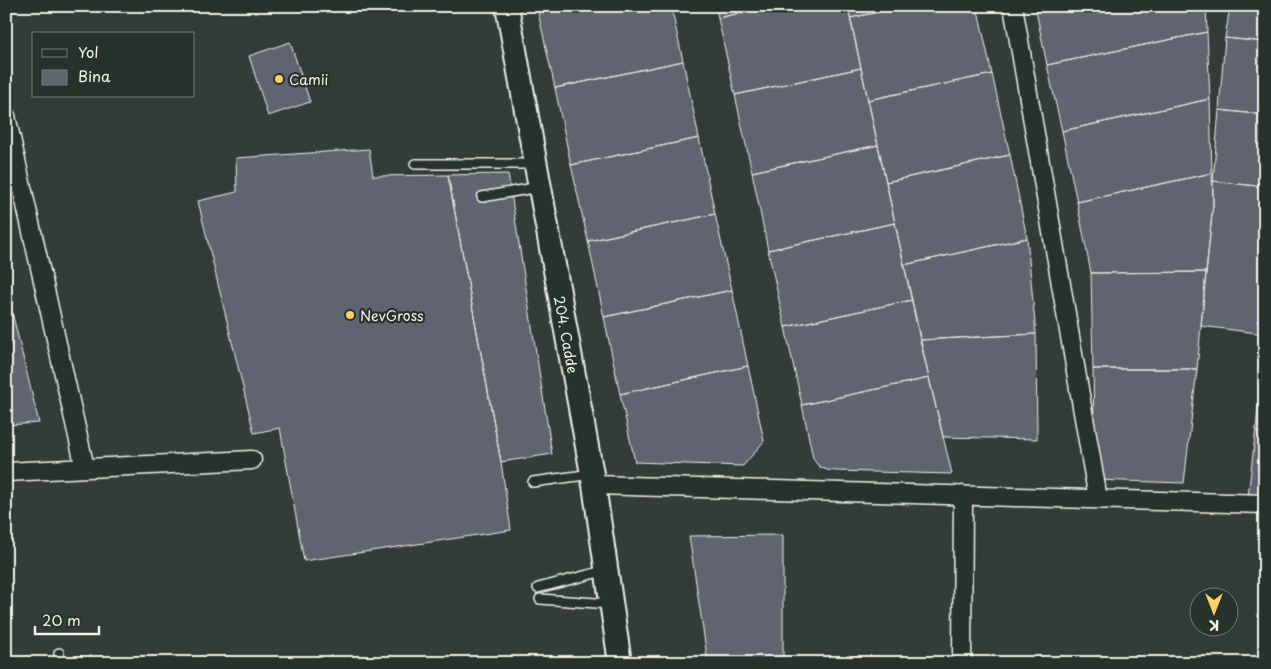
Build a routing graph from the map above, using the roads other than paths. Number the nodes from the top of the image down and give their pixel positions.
1 (507, 6) edge
2 (1012, 6) edge
3 (6, 116) edge
4 (415, 164) dead end
5 (536, 164) junction
6 (540, 187) junction
7 (482, 197) dead end
8 (252, 460) dead end
9 (85, 468) junction
10 (6, 472) edge
11 (593, 480) junction
12 (533, 482) dead end
13 (964, 496) junction
14 (1098, 499) junction
15 (1265, 504) edge
16 (607, 570) junction
17 (538, 588) dead end
18 (540, 599) dead end
19 (612, 604) junction
20 (620, 663) edge
21 (962, 663) edge

1 - 5 street, 204. Cadde
2 - 14 street
3 - 9 street
4 - 5 lane
5 - 6 street, 204. Cadde
6 - 7 lane
6 - 11 street, 204. Cadde
8 - 9 street
9 - 10 street
11 - 12 lane
11 - 13 street
11 - 16 street, 204. Cadde
13 - 14 street
13 - 21 street
14 - 15 street
16 - 17 lane
16 - 19 street, 204. Cadde
18 - 19 lane
19 - 20 street, 204. Cadde

